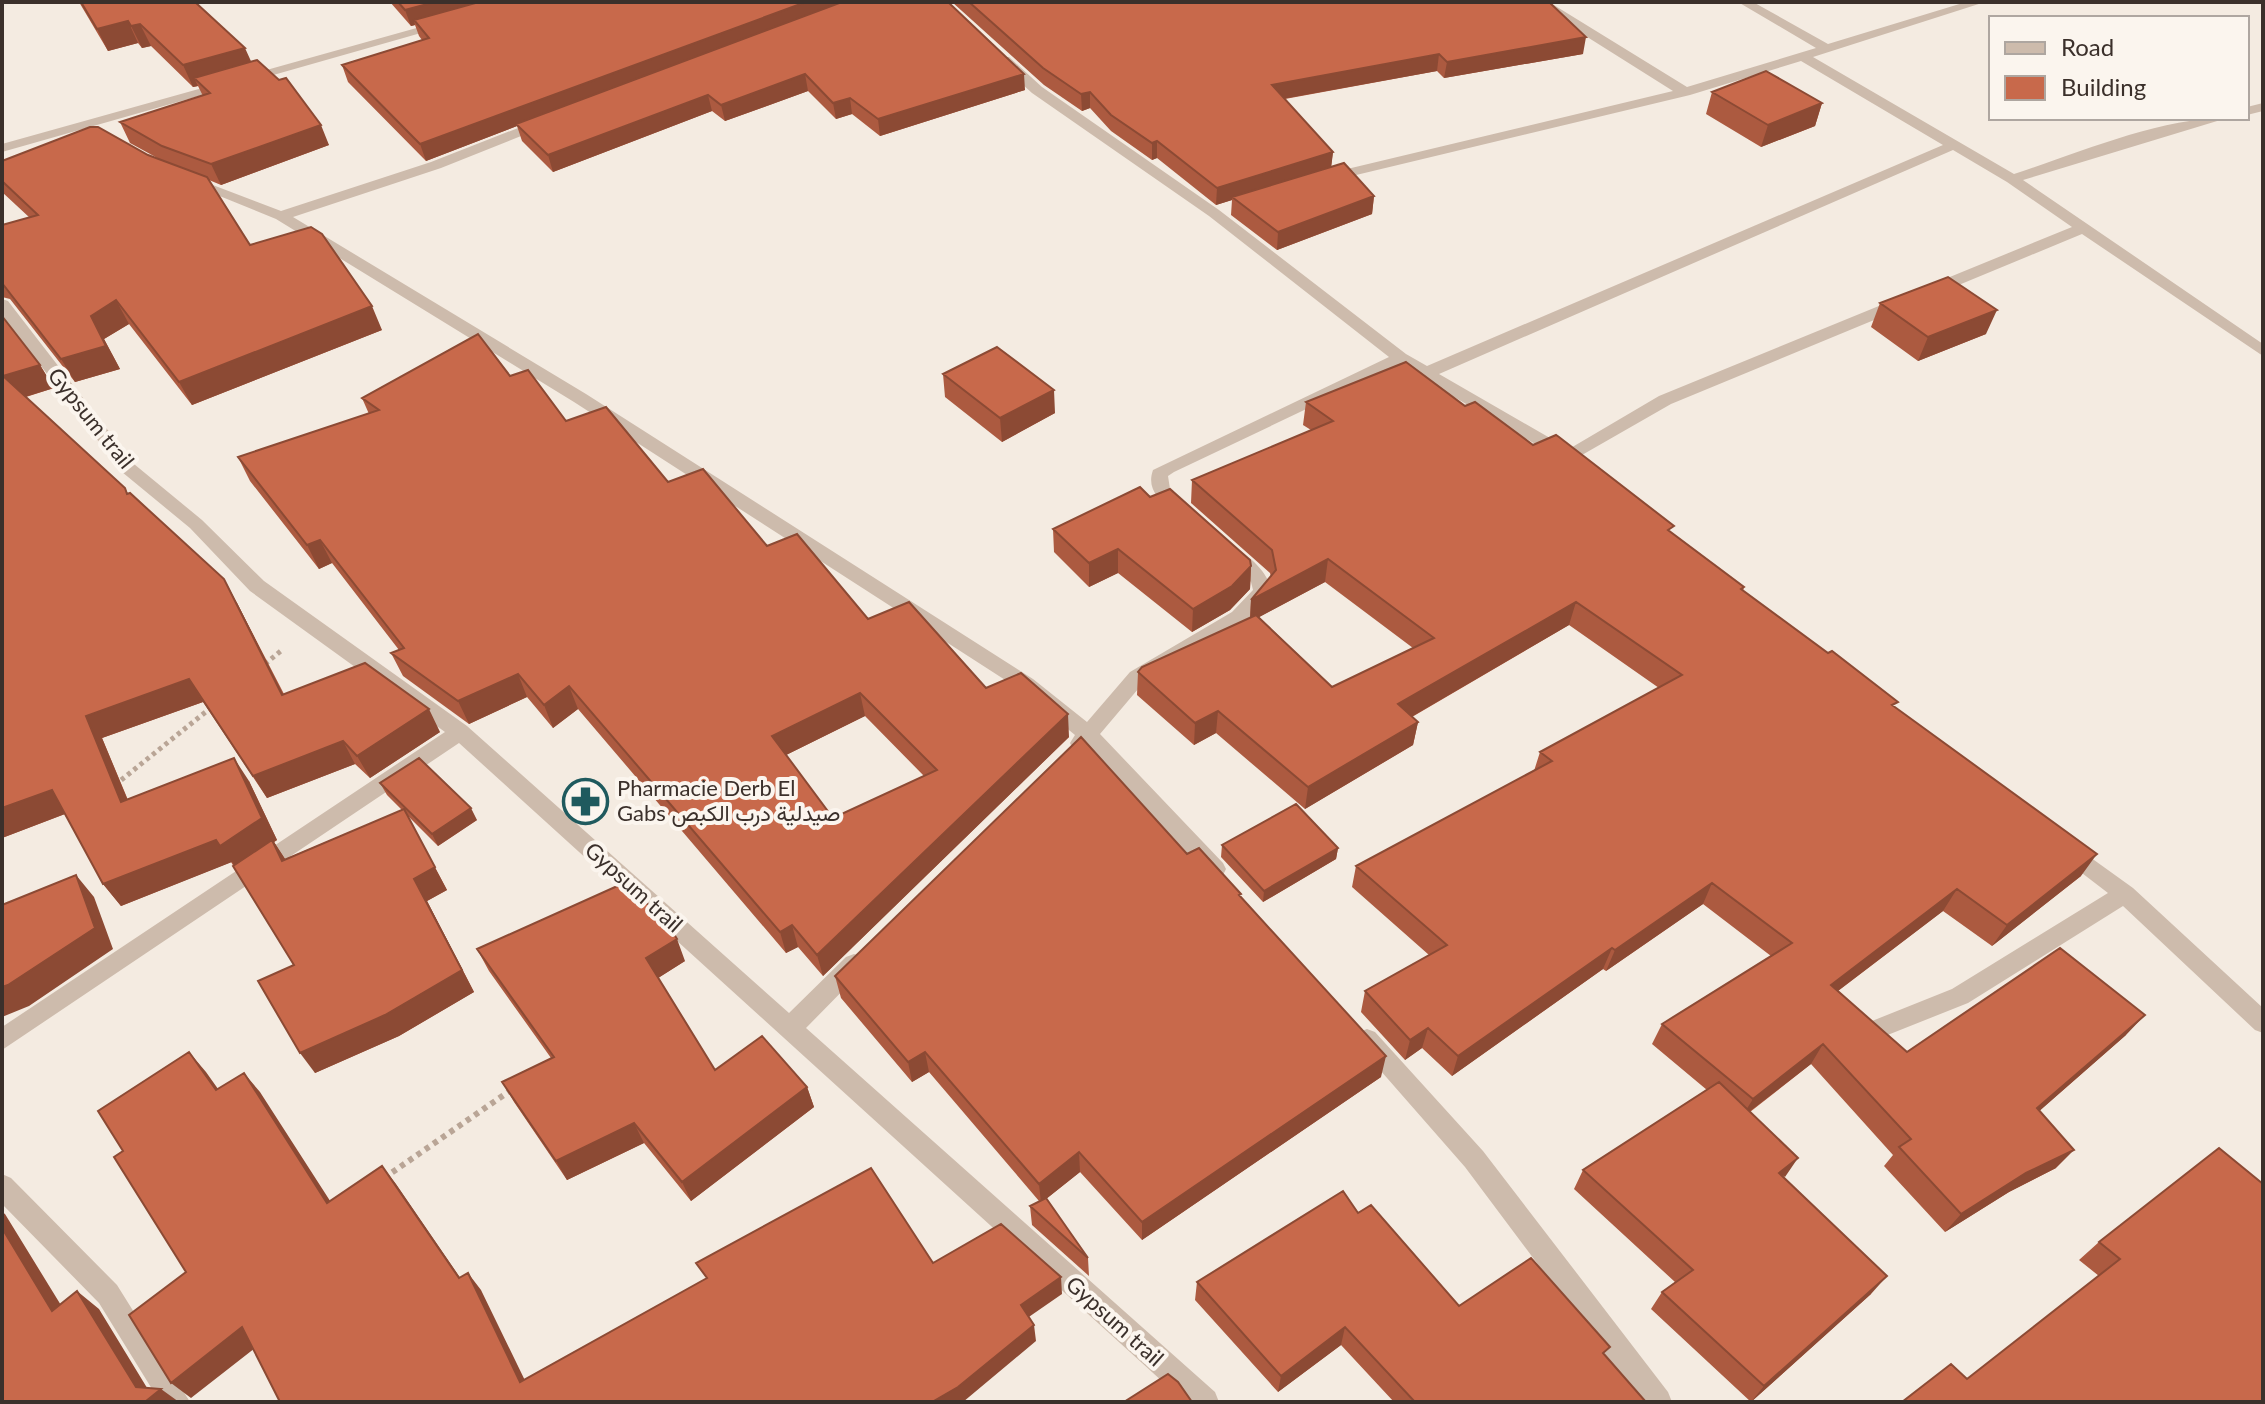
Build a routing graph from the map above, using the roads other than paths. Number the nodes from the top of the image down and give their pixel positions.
1 (1744, 2) edge
2 (1979, 2) edge
3 (1542, 3) edge
4 (463, 19) edge
5 (1826, 48) junction
6 (995, 51) edge
7 (1804, 57) junction
8 (1685, 92) junction
9 (558, 117) edge
10 (2212, 120) edge
11 (85, 127) junction
12 (112, 142) edge
13 (1954, 145) junction
14 (2, 148) edge
15 (180, 177) edge
16 (2012, 179) junction
17 (1313, 182) edge
18 (281, 216) junction
19 (2086, 227) junction
20 (2, 304) edge
21 (2263, 351) edge
22 (1400, 358) junction
23 (1428, 372) junction
24 (1194, 522) edge
25 (1216, 541) edge
26 (460, 732) junction
27 (1089, 735) junction
28 (1067, 756) edge
29 (2049, 836) edge
30 (1227, 883) edge
31 (2125, 894) junction
32 (867, 952) edge
33 (1350, 1021) edge
34 (2263, 1023) edge
35 (789, 1029) junction
36 (1870, 1032) edge
37 (2, 1040) edge
38 (2, 1186) edge
39 (176, 1402) edge
40 (1205, 1402) edge
41 (1658, 1402) edge

1 - 5 street
2 - 5 street
3 - 8 street
4 - 11 street
5 - 7 street
6 - 22 street
7 - 8 street
7 - 13 street
8 - 17 street
9 - 18 street
10 - 16 street
11 - 12 street
11 - 14 street
13 - 16 street
13 - 23 street
15 - 18 street
16 - 19 street
18 - 27 street
19 - 21 street
19 - 23 street
20 - 26 street, Gypsum trail
22 - 23 street
22 - 24 street
25 - 27 street
26 - 35 street, Gypsum trail
26 - 37 street
27 - 28 street
27 - 30 street
29 - 31 street
31 - 34 street
31 - 36 street
32 - 35 street
33 - 41 street
35 - 40 street, Gypsum trail
38 - 39 street

